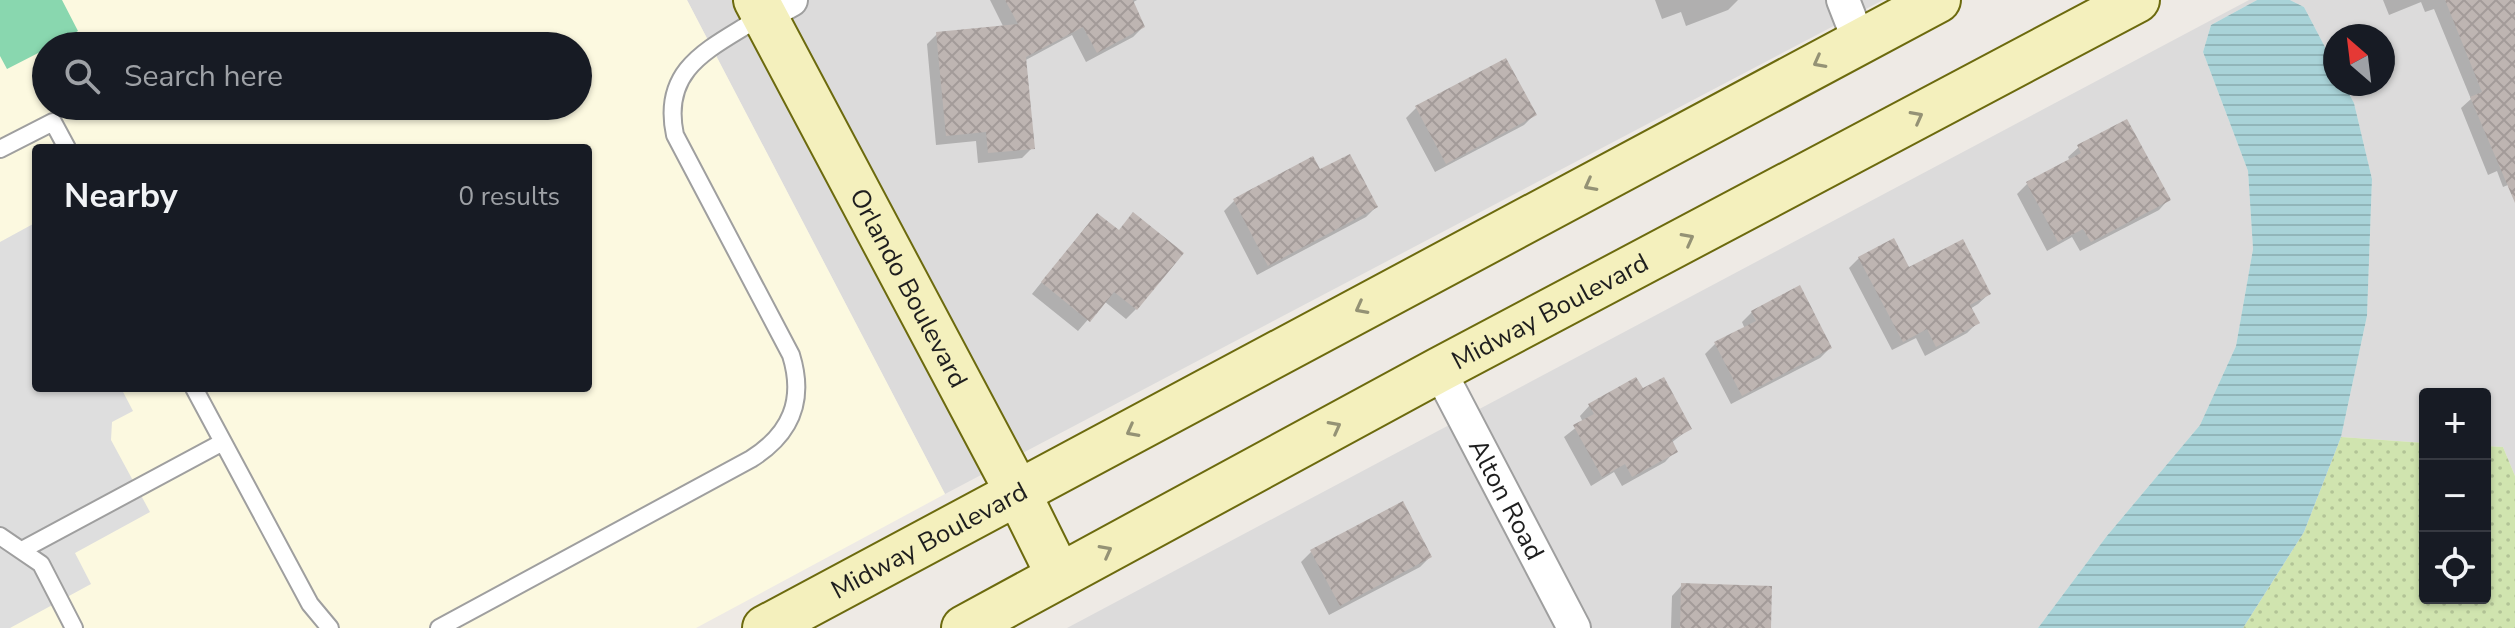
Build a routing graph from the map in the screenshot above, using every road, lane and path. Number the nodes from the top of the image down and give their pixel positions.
1 (1843, 0) edge
2 (1938, 0) edge
3 (2137, 0) edge
4 (771, 5) edge
5 (1859, 41) junction
6 (65, 144) edge
7 (0, 149) edge
8 (1439, 370) junction
9 (196, 392) edge
10 (223, 442) junction
11 (1018, 493) junction
12 (0, 536) edge
13 (22, 550) junction
14 (1059, 576) junction
15 (74, 628) edge
16 (330, 628) edge
17 (439, 628) edge
18 (765, 628) edge
19 (964, 628) edge
20 (1574, 628) edge

1 - 5 street
2 - 5 street, Midway Boulevard
8 -> 3 street, Midway Boulevard
4 - 11 street, Orlando Boulevard
4 - 17 lane
5 -> 11 street, Midway Boulevard
6 - 7 lane
14 -> 8 street, Midway Boulevard
8 - 20 street, Alton Road
9 - 10 lane
10 - 13 lane
10 - 16 lane
11 - 14 street, Orlando Boulevard
11 - 18 street, Midway Boulevard
12 - 13 lane
13 - 15 lane
14 - 19 street, Midway Boulevard

